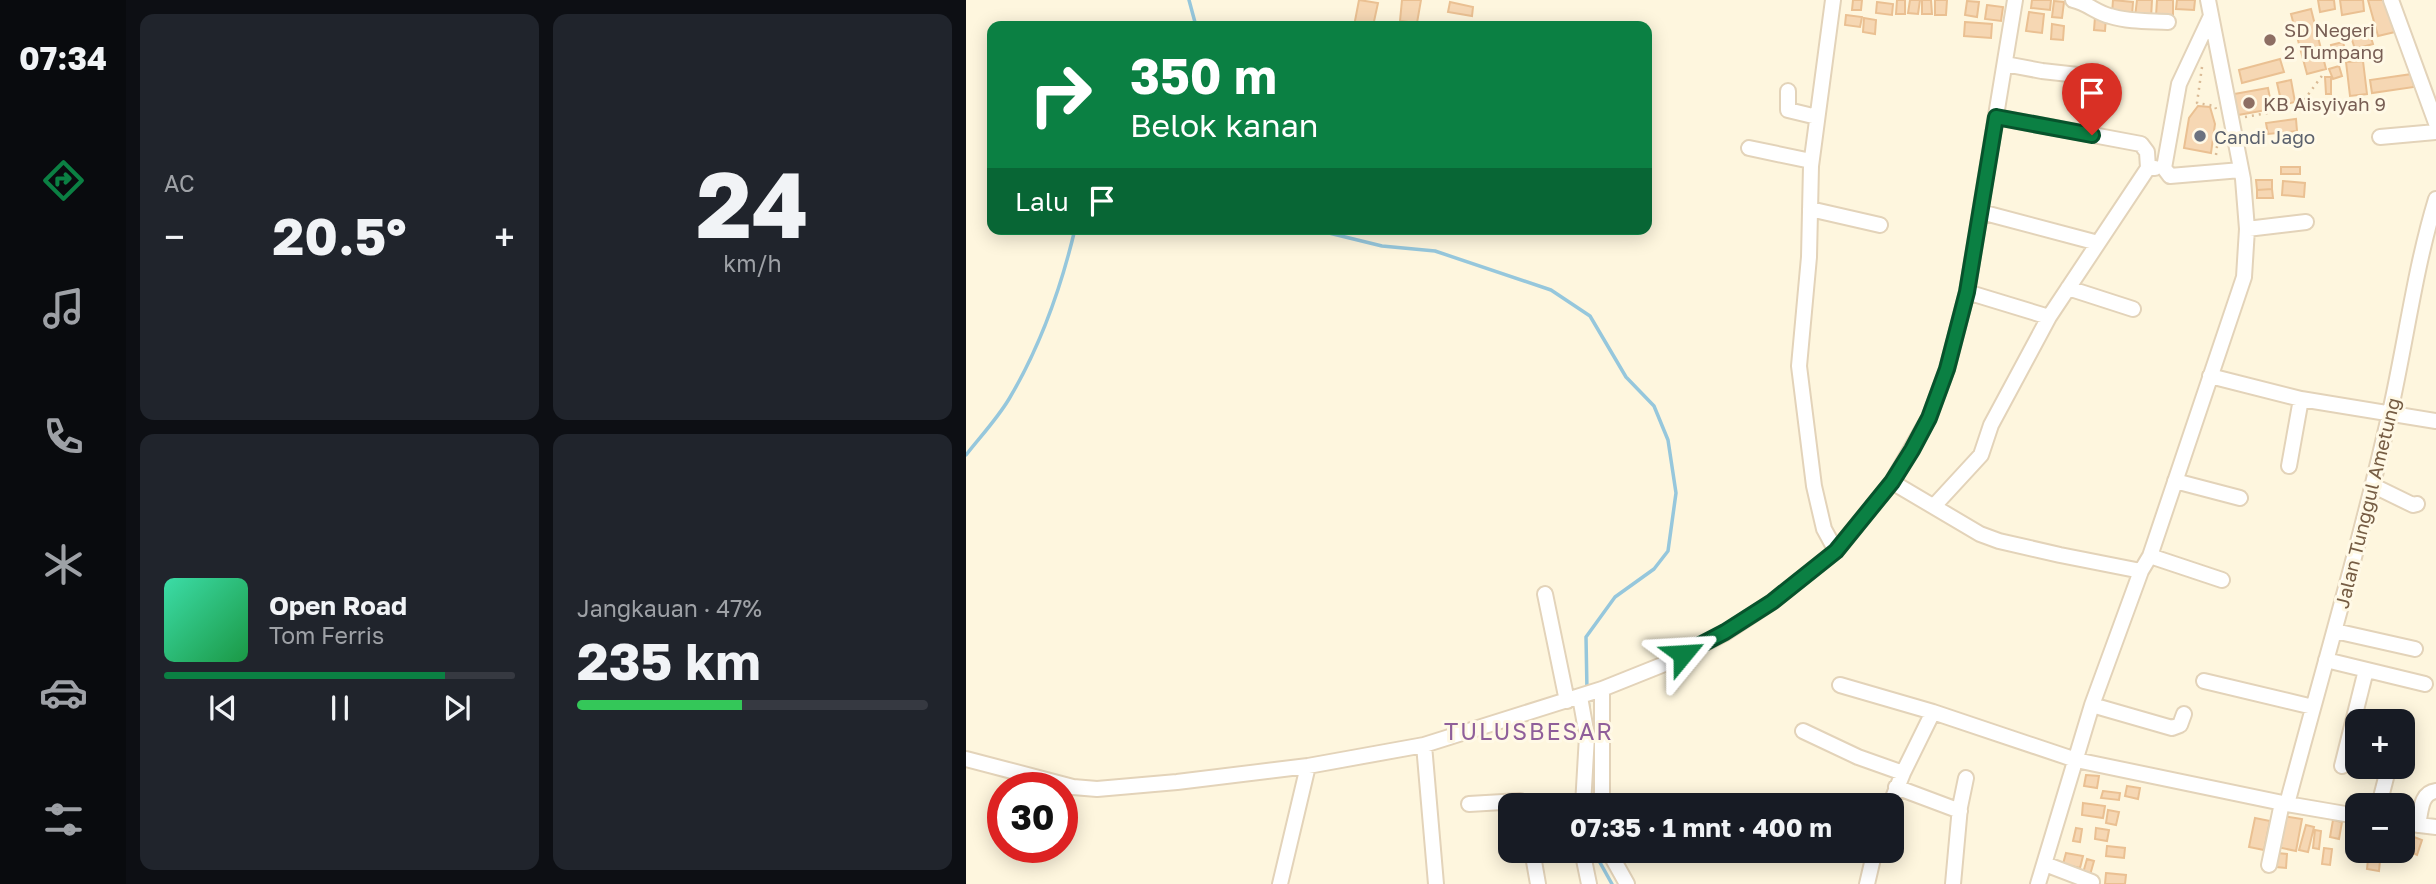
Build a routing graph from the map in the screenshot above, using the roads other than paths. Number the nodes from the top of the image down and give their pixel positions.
1 (1833, 0) edge
2 (2015, 0) edge
3 (2073, 0) edge
4 (2208, 0) edge
5 (2391, 0) edge
6 (2211, 16) junction
7 (2168, 22) dead end
8 (2005, 64) junction
9 (1788, 91) dead end
10 (2104, 103) dead end
11 (1817, 117) junction
12 (1996, 117) junction
13 (2436, 122) edge
14 (2436, 132) edge
15 (2380, 137) dead end
16 (1749, 148) dead end
17 (1811, 161) junction
18 (2148, 168) junction
19 (2164, 168) junction
20 (2241, 170) junction
21 (2436, 199) edge
22 (1810, 209) junction
23 (1981, 212) junction
24 (2306, 222) dead end
25 (1880, 225) dead end
26 (2247, 229) junction
27 (2098, 243) junction
28 (2068, 288) junction
29 (1967, 292) junction
30 (2133, 309) dead end
31 (2049, 317) junction
32 (2210, 376) junction
33 (2301, 399) junction
34 (2389, 414) junction
35 (2436, 421) edge
36 (2289, 466) dead end
37 (2175, 481) junction
38 (1892, 482) junction
39 (2372, 485) junction
40 (2240, 498) dead end
41 (2417, 504) dead end
42 (1934, 506) junction
43 (1836, 551) junction
44 (2150, 556) junction
45 (2141, 571) junction
46 (2222, 580) dead end
47 (1545, 594) dead end
48 (2335, 631) junction
49 (2415, 649) dead end
50 (2326, 660) junction
51 (2366, 670) junction
52 (2204, 681) dead end
53 (2425, 684) dead end
54 (1840, 685) dead end
55 (1585, 695) junction
56 (2092, 705) junction
57 (2313, 707) junction
58 (1933, 712) junction
59 (2184, 715) dead end
60 (1803, 731) dead end
61 (1424, 745) junction
62 (966, 759) edge
63 (2076, 760) junction
64 (1308, 766) junction
65 (2342, 766) dead end
66 (1903, 773) junction
67 (1966, 778) dead end
68 (1896, 787) junction
69 (2436, 791) edge
70 (1584, 793) edge
71 (1600, 793) edge
72 (1894, 793) edge
73 (1498, 802) edge
74 (2285, 803) junction
75 (1469, 804) dead end
76 (1960, 811) junction
77 (2345, 814) edge
78 (2415, 825) edge
79 (2418, 825) junction
80 (2436, 827) edge
81 (1534, 863) edge
82 (1585, 863) edge
83 (1615, 863) edge
84 (1872, 863) edge
85 (2045, 863) junction
86 (2269, 865) dead end
87 (2092, 881) dead end
88 (1280, 884) edge
89 (1436, 884) edge
90 (1538, 884) edge
91 (1590, 884) edge
92 (1627, 884) edge
93 (1867, 884) edge
94 (1953, 884) edge
95 (2038, 884) edge

1 - 11 street
2 - 8 street
3 - 7 street
4 - 6 street
5 - 13 street
6 - 19 street
6 - 20 street
8 - 10 street
8 - 12 street
9 - 11 street
11 - 17 street
12 - 18 street
12 - 23 street
14 - 15 street
16 - 17 street
17 - 22 street
18 - 19 street
18 - 27 street
19 - 20 street
20 - 26 street
21 - 34 street, Jalan Tunggul Ametung
22 - 25 street
22 - 43 street
23 - 27 street
23 - 29 street
24 - 26 street
26 - 32 street
27 - 28 street
28 - 30 street
28 - 31 street
29 - 31 street
29 - 38 street
31 - 42 street
32 - 33 street
32 - 37 street
33 - 34 street
33 - 36 street
34 - 35 street
34 - 39 street, Jalan Tunggul Ametung
37 - 40 street
37 - 44 street
38 - 42 street
38 - 43 street
39 - 41 street
39 - 48 street, Jalan Tunggul Ametung
42 - 45 street
43 - 55 street
44 - 45 street
44 - 46 street
45 - 56 street
47 - 55 street
48 - 49 street
48 - 50 street, Jalan Tunggul Ametung
50 - 51 street
50 - 57 street, Jalan Tunggul Ametung
51 - 53 street
51 - 65 street
52 - 57 street
54 - 58 street
55 - 61 street
55 - 70 street
55 - 71 street
56 - 59 street
56 - 63 street
57 - 74 street, Jalan Tunggul Ametung
58 - 63 street
58 - 66 street
60 - 66 street
61 - 64 street
61 - 89 street
62 - 64 street
63 - 74 street
63 - 85 street
64 - 88 street
66 - 68 street
67 - 76 street
68 - 72 street
68 - 76 street
69 - 79 street
73 - 75 street
74 - 77 street
74 - 86 street, Jalan Tunggul Ametung
76 - 94 street
78 - 79 street
79 - 80 street
81 - 90 street
82 - 91 street
83 - 92 street
84 - 93 street
85 - 87 street
85 - 95 street

